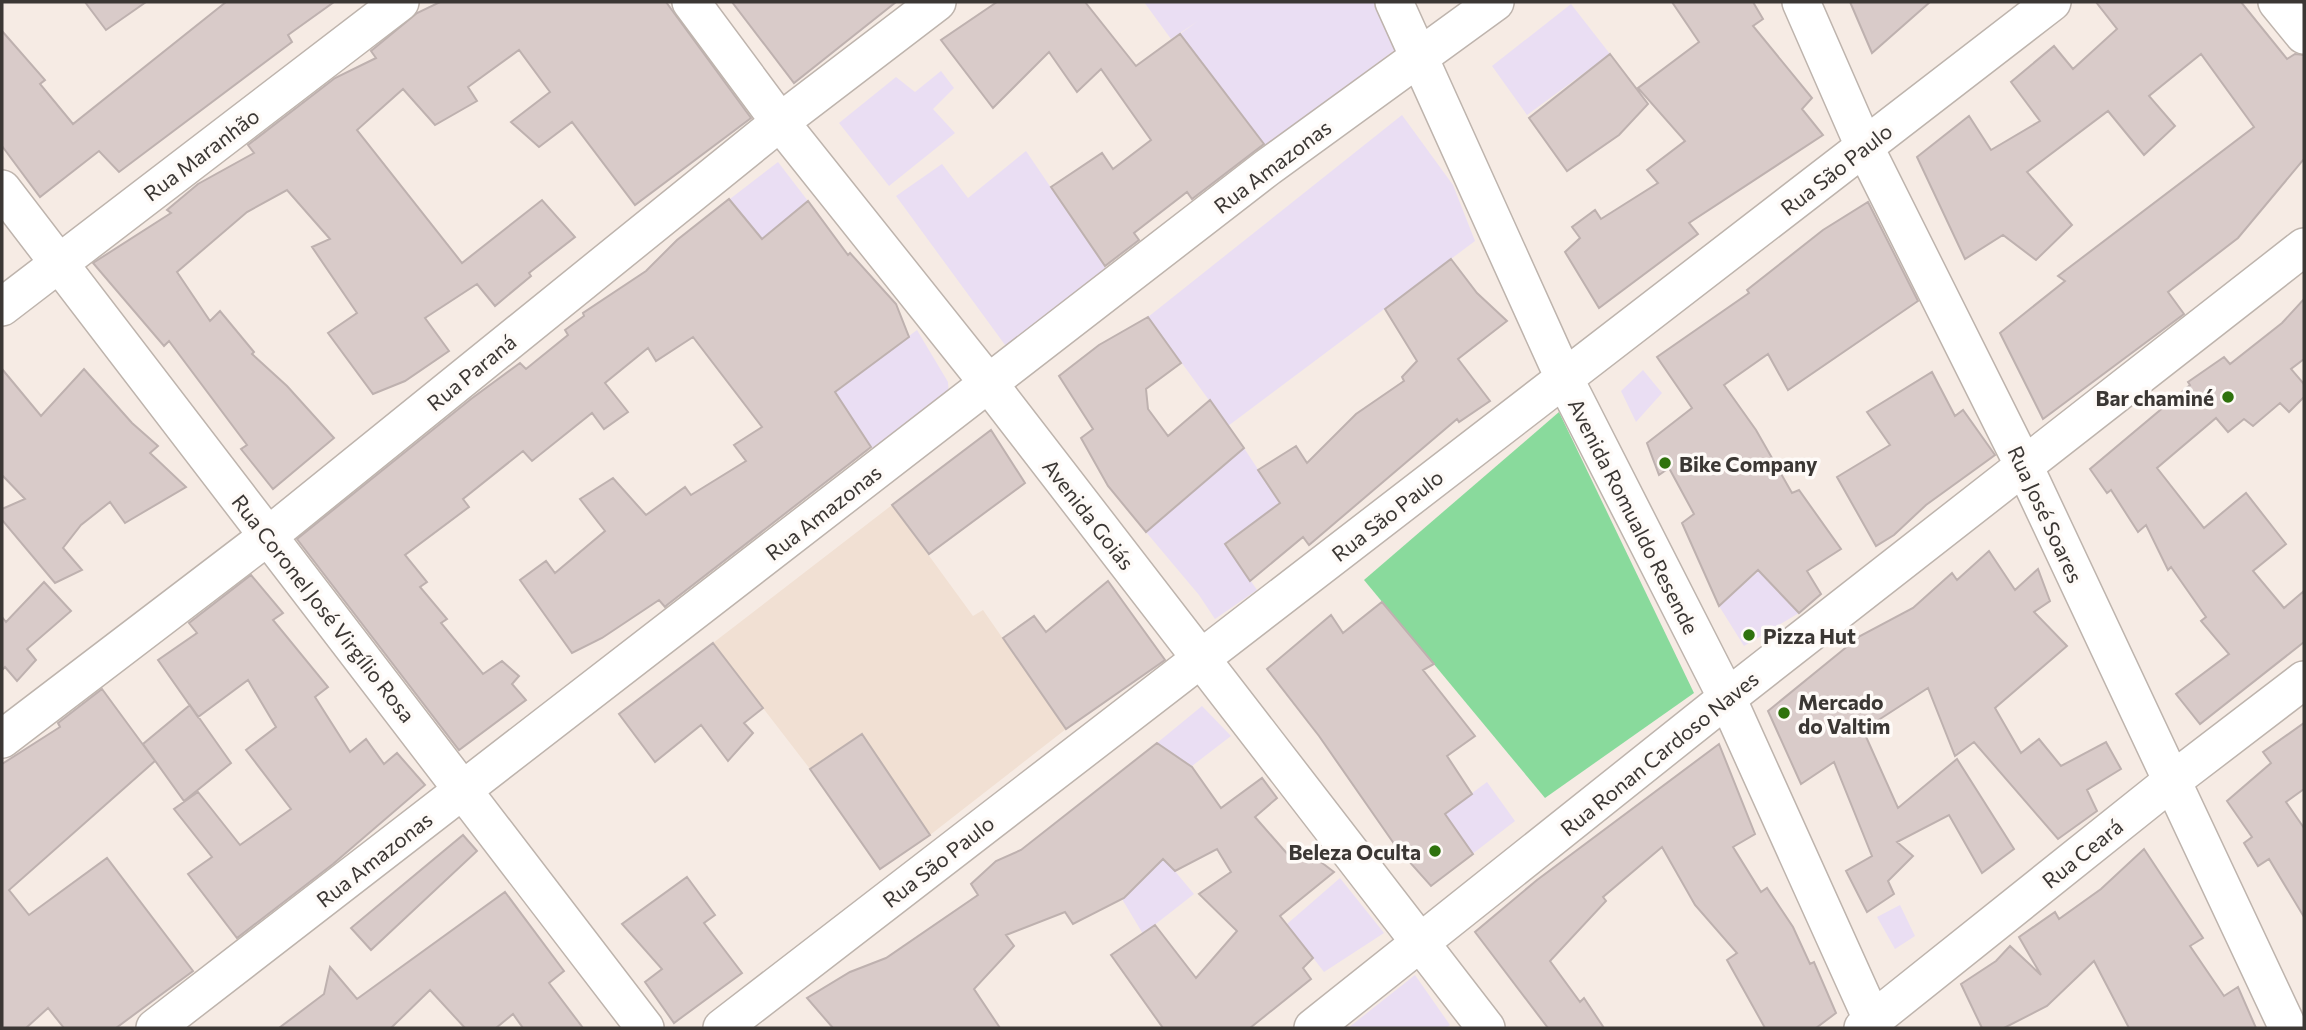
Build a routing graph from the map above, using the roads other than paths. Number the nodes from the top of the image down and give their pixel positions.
1 (400, 2) edge
2 (691, 2) edge
3 (937, 2) edge
4 (1394, 2) edge
5 (1495, 2) edge
6 (1801, 2) edge
7 (2052, 2) edge
8 (2277, 2) edge
9 (2304, 35) edge
10 (1419, 56) junction
11 (780, 122) junction
12 (1864, 146) junction
13 (2, 189) edge
14 (2304, 247) edge
15 (59, 263) junction
16 (2, 307) edge
17 (1564, 378) junction
18 (989, 384) junction
19 (2024, 466) junction
20 (268, 536) junction
21 (1200, 659) junction
22 (2304, 680) edge
23 (1727, 698) junction
24 (2, 739) edge
25 (2172, 781) junction
26 (463, 790) junction
27 (1421, 943) junction
28 (1870, 1026) edge
29 (155, 1028) edge
30 (645, 1028) edge
31 (722, 1028) edge
32 (1313, 1028) edge
33 (1486, 1028) edge
34 (2288, 1028) edge

1 - 15 street, Rua Maranhão
2 - 11 street, Avenida Goiás
3 - 11 street, Rua Paraná
4 - 10 street, Avenida Romualdo Resende
5 - 10 street, Rua Amazonas
6 - 12 street, Rua José Soares
7 - 12 street, Rua São Paulo
8 - 9 street
10 - 17 street, Avenida Romualdo Resende
10 - 18 street, Rua Amazonas
11 - 18 street, Avenida Goiás
11 - 20 street, Rua Paraná
12 - 17 street, Rua São Paulo
12 - 19 street, Rua José Soares
13 - 15 street, Rua Coronel José Virgílio Rosa
14 - 19 street, Rua Ronan Cardoso Naves
15 - 16 street, Rua Maranhão
15 - 20 street, Rua Coronel José Virgílio Rosa
17 - 21 street, Rua São Paulo
17 - 23 street, Avenida Romualdo Resende
18 - 21 street, Avenida Goiás
18 - 26 street, Rua Amazonas
19 - 23 street, Rua Ronan Cardoso Naves
19 - 25 street, Rua José Soares
20 - 24 street, Rua Paraná
20 - 26 street, Rua Coronel José Virgílio Rosa
21 - 27 street, Avenida Goiás
21 - 31 street, Rua São Paulo
22 - 25 street, Rua Ceará
23 - 27 street, Rua Ronan Cardoso Naves
23 - 28 street, Avenida Romualdo Resende
25 - 28 street, Rua Ceará
25 - 34 street, Rua José Soares
26 - 29 street, Rua Amazonas
26 - 30 street, Rua Coronel José Virgílio Rosa
27 - 32 street, Rua Ronan Cardoso Naves
27 - 33 street, Avenida Goiás

